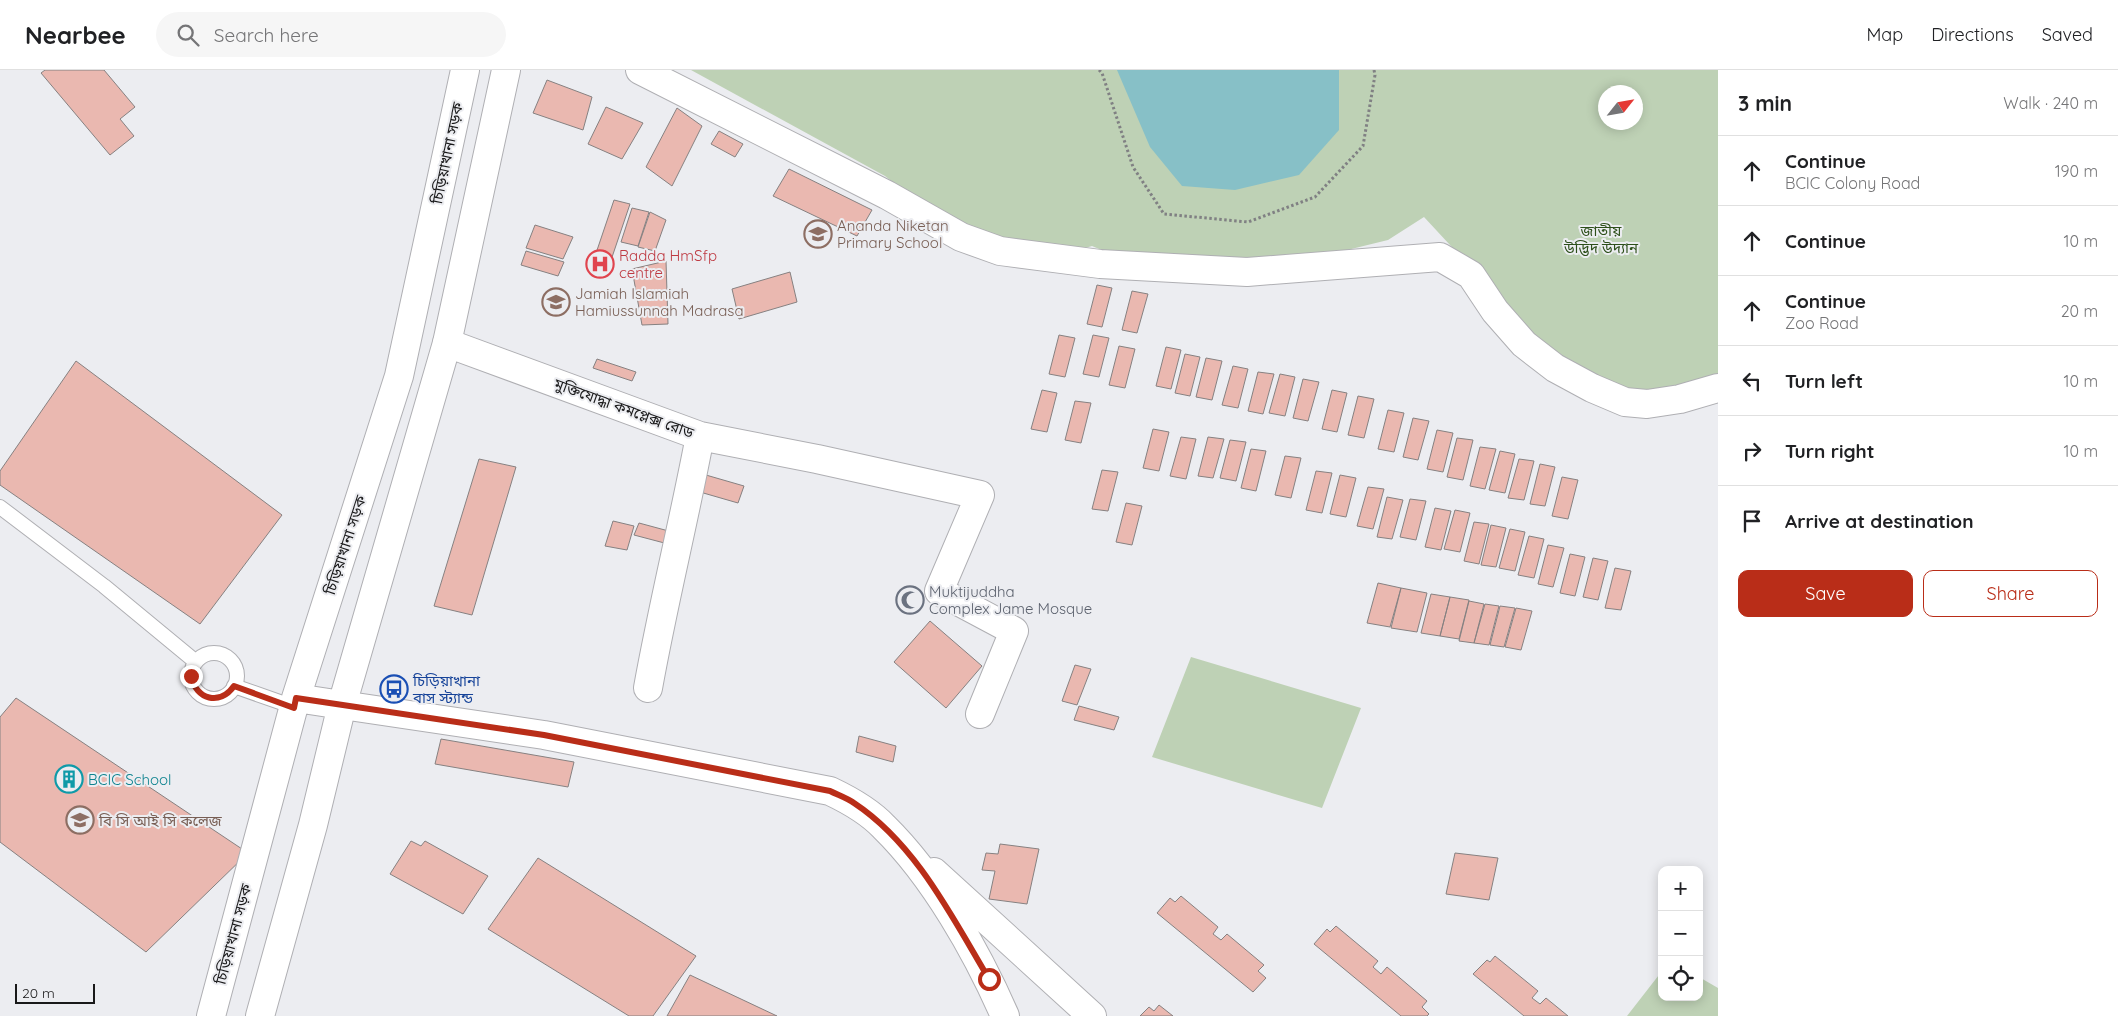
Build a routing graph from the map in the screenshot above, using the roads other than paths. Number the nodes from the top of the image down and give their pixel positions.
1 (465, 70) edge
2 (506, 70) edge
3 (640, 70) edge
4 (447, 343) junction
5 (1718, 388) edge
6 (700, 436) junction
7 (0, 507) edge
8 (196, 662) junction
9 (234, 686) junction
10 (648, 688) dead end
11 (295, 703) junction
12 (342, 705) junction
13 (980, 714) dead end
14 (883, 826) junction
15 (211, 1016) edge
16 (260, 1016) edge
17 (1006, 1016) edge
18 (1092, 1016) edge

1 - 11 street, চিড়িয়াখানা সড়ক
2 - 4 street
3 - 5 street
4 - 6 street, মুক্তিযোদ্ধা কমপ্লেক্স রোড
4 - 12 street
6 - 10 street, মুক্তিযোদ্ধা কমপ্লেক্স রোড
6 - 13 street
7 - 8 lane
8 - 9 lane
8 - 9 lane
9 - 11 lane
11 - 12 street
11 - 15 street, চিড়িয়াখানা সড়ক
12 - 14 street
12 - 16 street
14 - 17 street
14 - 18 street

